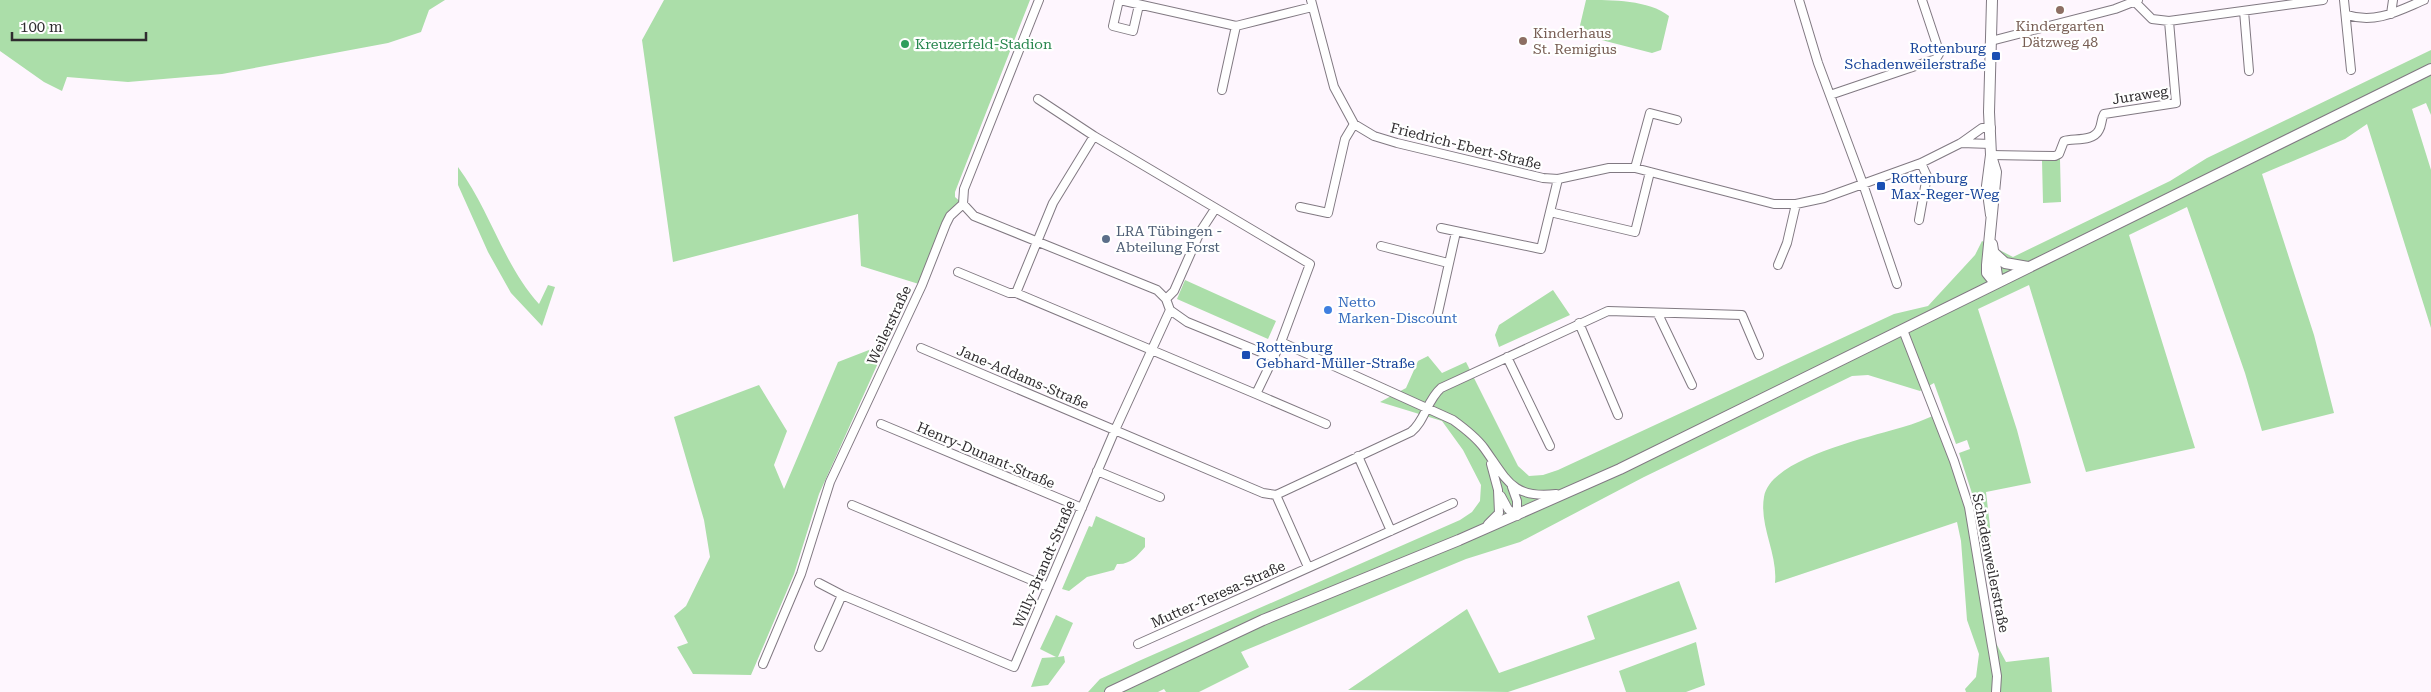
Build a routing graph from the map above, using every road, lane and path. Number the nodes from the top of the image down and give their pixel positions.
1 (1040, 0) edge
2 (1119, 0) edge
3 (1799, 0) edge
4 (1922, 0) edge
5 (1992, 0) edge
6 (2323, 0) edge
7 (2344, 0) edge
8 (2393, 0) edge
9 (2424, 0) edge
10 (2136, 1) edge
11 (1312, 3) edge
12 (1139, 5) junction
13 (2244, 11) junction
14 (2391, 14) junction
15 (2347, 15) junction
16 (2169, 21) junction
17 (1236, 26) junction
18 (1991, 41) junction
19 (2431, 69) edge
20 (2351, 70) dead end
21 (2249, 71) dead end
22 (1222, 90) dead end
23 (1830, 95) junction
24 (1038, 99) dead end
25 (1677, 120) dead end
26 (1354, 124) junction
27 (1991, 128) junction
28 (1094, 136) junction
29 (1961, 143) junction
30 (1991, 144) junction
31 (1991, 155) junction
32 (1921, 163) junction
33 (1635, 168) junction
34 (1650, 172) junction
35 (1558, 179) junction
36 (1863, 184) junction
37 (963, 204) junction
38 (1796, 204) junction
39 (1300, 207) dead end
40 (1215, 209) junction
41 (1550, 212) junction
42 (1919, 220) dead end
43 (1441, 228) dead end
44 (1456, 232) junction
45 (1036, 242) junction
46 (1381, 246) dead end
47 (1990, 257) junction
48 (1448, 263) junction
49 (1778, 265) dead end
50 (2029, 267) junction
51 (958, 272) dead end
52 (1997, 283) junction
53 (1897, 284) dead end
54 (1016, 293) junction
55 (1973, 294) junction
56 (1166, 298) junction
57 (1170, 310) junction
58 (1658, 314) junction
59 (1438, 317) dead end
60 (1579, 323) junction
61 (1903, 330) junction
62 (1281, 342) junction
63 (921, 348) dead end
64 (1151, 349) junction
65 (1760, 355) dead end
66 (1273, 357) junction
67 (1507, 357) junction
68 (1692, 385) dead end
69 (1256, 394) junction
70 (1426, 408) junction
71 (1618, 415) dead end
72 (882, 424) dead end
73 (1326, 424) dead end
74 (1115, 430) junction
75 (1550, 446) dead end
76 (1358, 456) junction
77 (1490, 460) junction
78 (1097, 472) junction
79 (1512, 487) junction
80 (1498, 490) junction
81 (1572, 492) junction
82 (1276, 495) junction
83 (1160, 498) dead end
84 (1453, 503) dead end
85 (852, 505) dead end
86 (1082, 508) junction
87 (1517, 516) junction
88 (1392, 531) junction
89 (1474, 534) junction
90 (1308, 567) junction
91 (819, 583) dead end
92 (1048, 587) junction
93 (842, 595) junction
94 (1138, 644) dead end
95 (820, 647) dead end
96 (762, 664) dead end
97 (1110, 692) edge
98 (1996, 692) edge

1 - 37 street
2 - 12 street
2 - 12 street
3 - 23 street
4 - 23 street
5 - 18 main road
6 - 13 street
7 - 15 street
8 - 14 street
9 - 14 street
10 - 16 street
10 - 18 street
11 - 17 street
11 - 26 street
12 - 17 street
13 - 16 street
13 - 21 street
14 - 15 street
15 - 20 street
16 - 31 street, Juraweg
17 - 22 street
18 - 27 main road
19 - 50 main road
23 - 36 street
24 - 28 street
25 - 33 street
26 - 35 street, Friedrich-Ebert-Straße
26 - 39 street
27 - 29 street, Friedrich-Ebert-Straße
27 - 30 main road
28 - 40 street
28 - 45 street
29 - 30 street, Friedrich-Ebert-Straße
29 - 32 street, Friedrich-Ebert-Straße
30 - 31 main road
31 - 47 main road
32 - 36 street, Friedrich-Ebert-Straße
32 - 42 street
33 - 34 street, Friedrich-Ebert-Straße
33 - 35 street, Friedrich-Ebert-Straße
34 - 38 street, Friedrich-Ebert-Straße
34 - 41 street
35 - 41 street
36 - 38 street, Friedrich-Ebert-Straße
36 - 53 street
37 - 45 street
37 - 96 street, Weilerstraße
38 - 49 street
40 - 56 street
40 - 62 street
41 - 44 street
43 - 44 street
44 - 48 street
45 - 54 street
45 - 56 street
46 - 48 street
47 - 50 main road
47 - 52 main road
47 - 55 main road
48 - 59 street
50 - 52 main road
51 - 54 street
52 - 55 main road
54 - 64 street
55 - 61 main road
56 - 57 street
57 - 64 street, Willy-Brandt-Straße
57 - 66 street
58 - 60 street
58 - 65 street
58 - 68 street
60 - 67 street
60 - 71 street
61 - 81 main road
61 - 98 street, Schadenweilerstraße
62 - 66 street
62 - 70 street
63 - 74 street, Jane-Addams-Straße
64 - 69 street
64 - 74 street, Willy-Brandt-Straße
66 - 69 street
67 - 70 street
67 - 75 street
69 - 73 street
70 - 76 street
70 - 77 street
72 - 86 street, Henry-Dunant-Straße
74 - 78 street, Willy-Brandt-Straße
74 - 82 street, Jane-Addams-Straße
76 - 82 street
76 - 88 street
77 - 79 street
77 - 80 street
78 - 83 street
78 - 86 street, Willy-Brandt-Straße
79 - 81 street
79 - 87 street
80 - 87 street
80 - 89 street
81 - 87 main road
82 - 90 street
84 - 88 street, Mutter-Teresa-Straße
85 - 92 street
86 - 92 street, Willy-Brandt-Straße
87 - 89 main road
88 - 90 street, Mutter-Teresa-Straße
89 - 97 main road
90 - 94 street, Mutter-Teresa-Straße
91 - 93 street
92 - 93 street, Willy-Brandt-Straße
93 - 95 street

